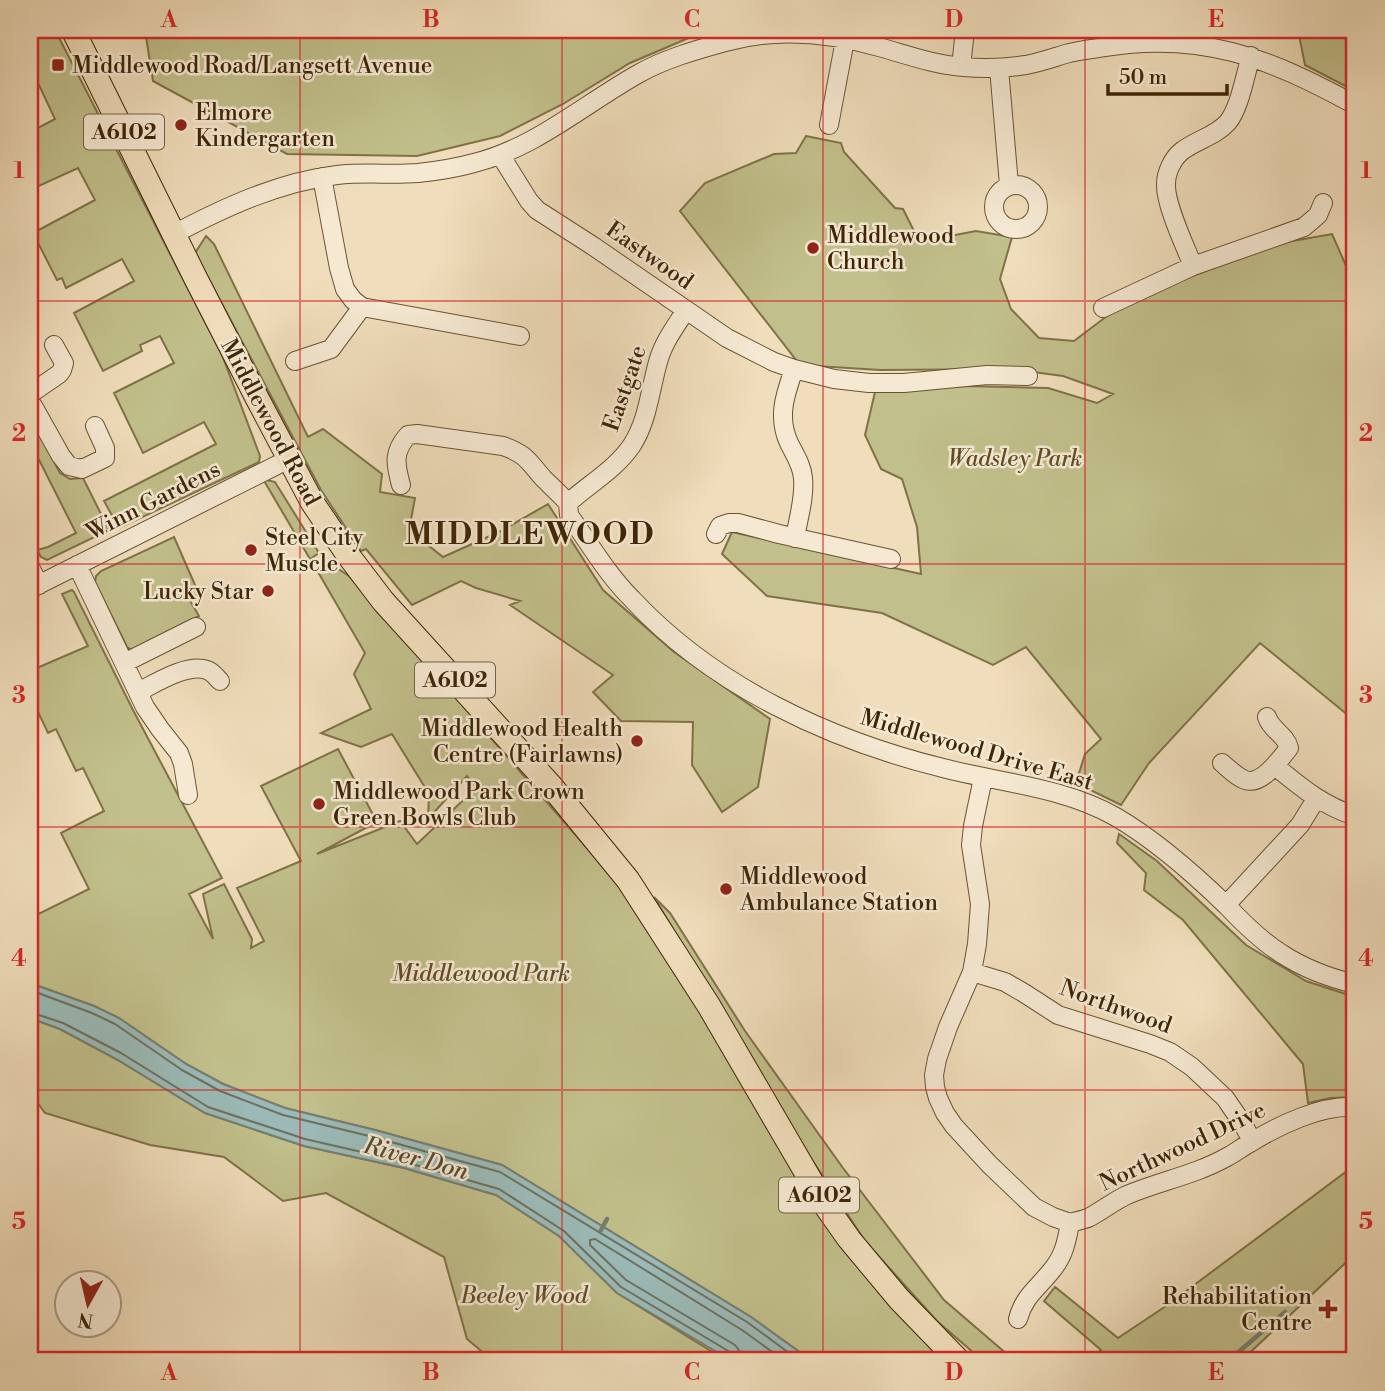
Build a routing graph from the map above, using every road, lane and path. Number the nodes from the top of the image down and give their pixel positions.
1 (73, 30) edge
2 (965, 30) edge
3 (1182, 36) edge
4 (845, 40) junction
5 (1251, 56) junction
6 (961, 67) junction
7 (999, 68) junction
8 (1355, 105) edge
9 (829, 125) dead end
10 (501, 156) junction
11 (322, 177) junction
12 (1009, 185) dead end
13 (1323, 203) dead end
14 (174, 234) junction
15 (1192, 266) junction
16 (362, 307) junction
17 (1103, 308) dead end
18 (686, 310) junction
19 (520, 336) dead end
20 (54, 345) dead end
21 (295, 361) dead end
22 (794, 369) junction
23 (1028, 376) dead end
24 (30, 394) edge
25 (30, 404) edge
26 (95, 426) dead end
27 (289, 459) junction
28 (401, 485) dead end
29 (568, 503) junction
30 (716, 534) dead end
31 (795, 538) junction
32 (891, 559) dead end
33 (77, 565) junction
34 (30, 567) edge
35 (34, 587) edge
36 (197, 627) dead end
37 (124, 663) junction
38 (220, 681) dead end
39 (138, 692) junction
40 (1266, 717) dead end
41 (1222, 763) dead end
42 (1275, 766) junction
43 (983, 778) junction
44 (188, 795) dead end
45 (1316, 799) junction
46 (1355, 816) edge
47 (1226, 905) junction
48 (972, 972) junction
49 (1355, 984) edge
50 (1355, 1107) edge
51 (1252, 1141) junction
52 (1070, 1223) junction
53 (1018, 1319) dead end
54 (959, 1361) edge

1 - 14 main road, Middlewood Road / A6102
2 - 6 street
3 - 5 street
3 - 7 street
4 - 6 street
4 - 9 street
4 - 10 street
5 - 8 street
5 - 15 street
6 - 7 street
7 - 12 street
10 - 11 street
10 - 18 street, Eastwood
11 - 14 street
11 - 16 street
13 - 15 street
14 - 27 main road, Middlewood Road / A6102
15 - 17 street
16 - 19 street
16 - 21 street
18 - 22 street, Eastwood
18 - 29 street, Eastgate
20 - 24 street
22 - 23 street, Eastwood
22 - 31 street
25 - 26 street
27 - 33 street, Winn Gardens
27 - 54 main road, Middlewood Road / A6102
28 - 29 street, Middlewood Drive East
29 - 43 street, Middlewood Drive East
30 - 31 street
31 - 32 street
33 - 35 street, Winn Gardens
33 - 37 street
34 - 35 street, Winn Gardens
36 - 37 street
37 - 39 street
38 - 39 street
39 - 44 street
40 - 42 street
41 - 42 street
42 - 45 street
43 - 47 street, Middlewood Drive East
43 - 48 street
45 - 46 street
45 - 47 street
47 - 49 street, Middlewood Drive East
48 - 51 street, Northwood
48 - 52 street
50 - 51 street, Northwood Drive
51 - 52 street, Northwood Drive
52 - 53 street

